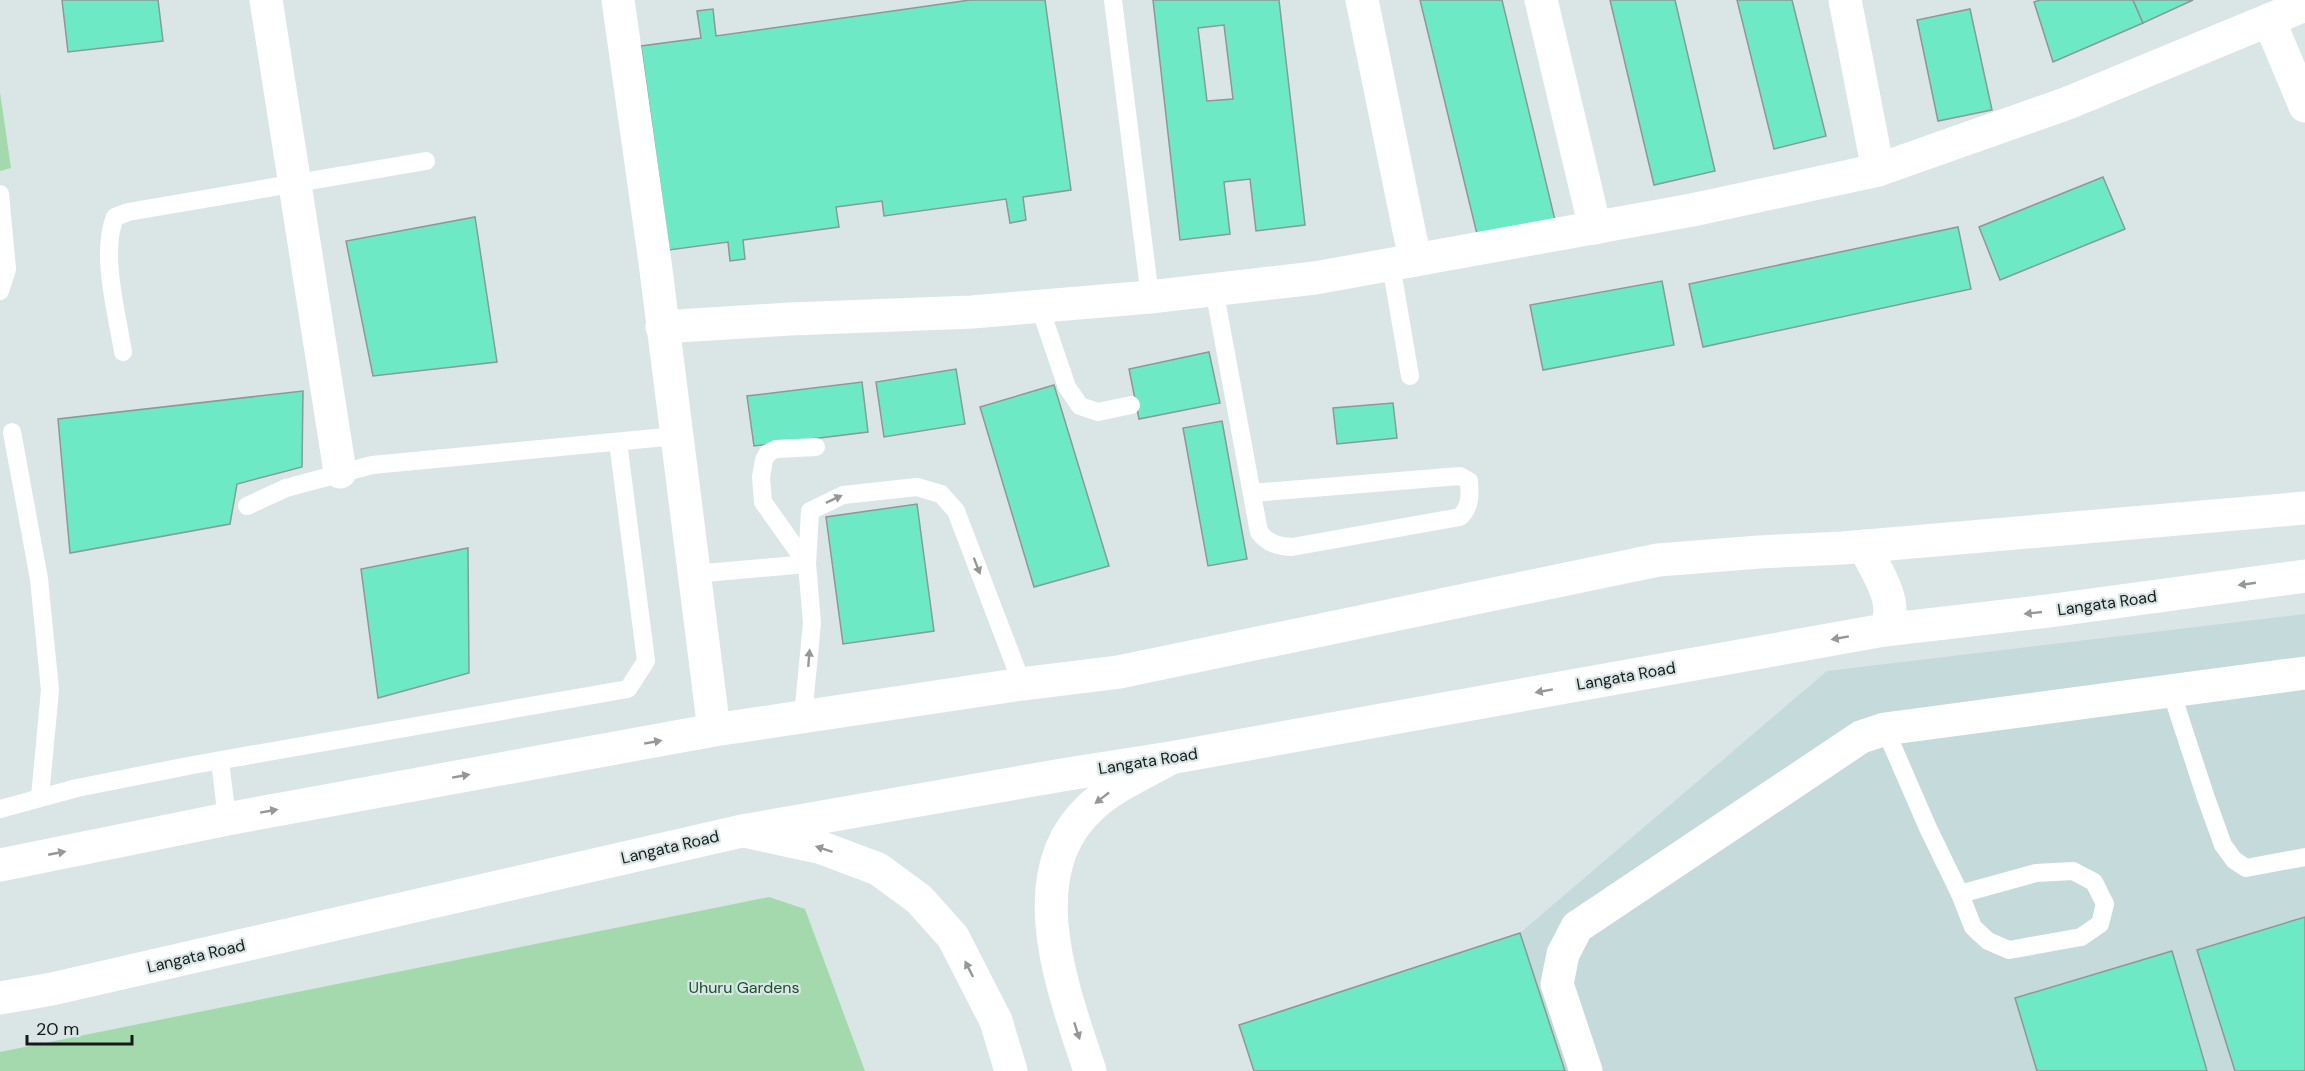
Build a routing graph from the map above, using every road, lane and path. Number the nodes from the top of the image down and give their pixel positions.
1 (266, 0) edge
2 (618, 0) edge
3 (1113, 0) edge
4 (1362, 0) edge
5 (1541, 0) edge
6 (1845, 0) edge
7 (2305, 5) edge
8 (2269, 20) junction
9 (2305, 106) edge
10 (426, 161) dead end
11 (1878, 170) junction
12 (293, 185) junction
13 (0, 195) edge
14 (1595, 228) junction
15 (1403, 263) junction
16 (1214, 289) junction
17 (0, 291) edge
18 (1150, 297) junction
19 (1039, 305) junction
20 (662, 327) junction
21 (123, 352) dead end
22 (1410, 376) dead end
23 (1131, 405) dead end
24 (12, 432) dead end
25 (676, 436) junction
26 (618, 442) junction
27 (816, 447) dead end
28 (340, 472) junction
29 (1252, 493) junction
30 (247, 506) dead end
31 (2305, 508) edge
32 (1864, 546) junction
33 (807, 564) junction
34 (694, 574) junction
35 (2305, 576) edge
36 (1884, 630) junction
37 (2305, 673) edge
38 (1022, 684) junction
39 (2171, 691) junction
40 (803, 717) junction
41 (1886, 729) junction
42 (714, 730) junction
43 (1170, 758) junction
44 (220, 761) junction
45 (40, 797) junction
46 (0, 809) edge
47 (227, 819) junction
48 (742, 831) junction
49 (2305, 857) edge
50 (0, 865) edge
51 (1960, 894) junction
52 (0, 998) edge
53 (1011, 1071) edge
54 (1090, 1071) edge
55 (1586, 1071) edge

1 - 12 street
2 - 20 street
3 - 18 lane
4 - 15 street
5 - 14 street
6 - 11 street
7 - 8 street
8 - 9 street
8 - 11 street
10 - 12 lane
11 - 14 street
12 - 21 lane
12 - 28 street
13 - 17 lane
14 - 15 street
15 - 16 street
15 - 22 lane
16 - 18 street
16 - 29 lane
18 - 19 street
19 - 20 street
19 - 23 lane
20 - 25 street
24 - 45 lane
25 - 26 lane
25 - 34 street
26 - 28 lane
26 - 44 lane
27 - 33 lane
28 - 30 lane
29 - 29 lane
31 - 32 street
32 - 36 street
32 - 38 street
33 - 34 lane
33 -> 38 lane
40 -> 33 lane
34 - 42 street
35 -> 36 street, Langata Road
36 -> 43 street, Langata Road
37 - 39 street
38 - 40 street
39 - 41 street
39 - 49 lane
40 - 42 street
41 - 51 lane
41 - 55 street
47 -> 42 street
43 - 48 street, Langata Road
43 -> 54 street
44 - 45 lane
44 - 47 lane
45 - 46 lane
50 -> 47 street
48 - 52 street, Langata Road
53 -> 48 street
51 - 51 lane

